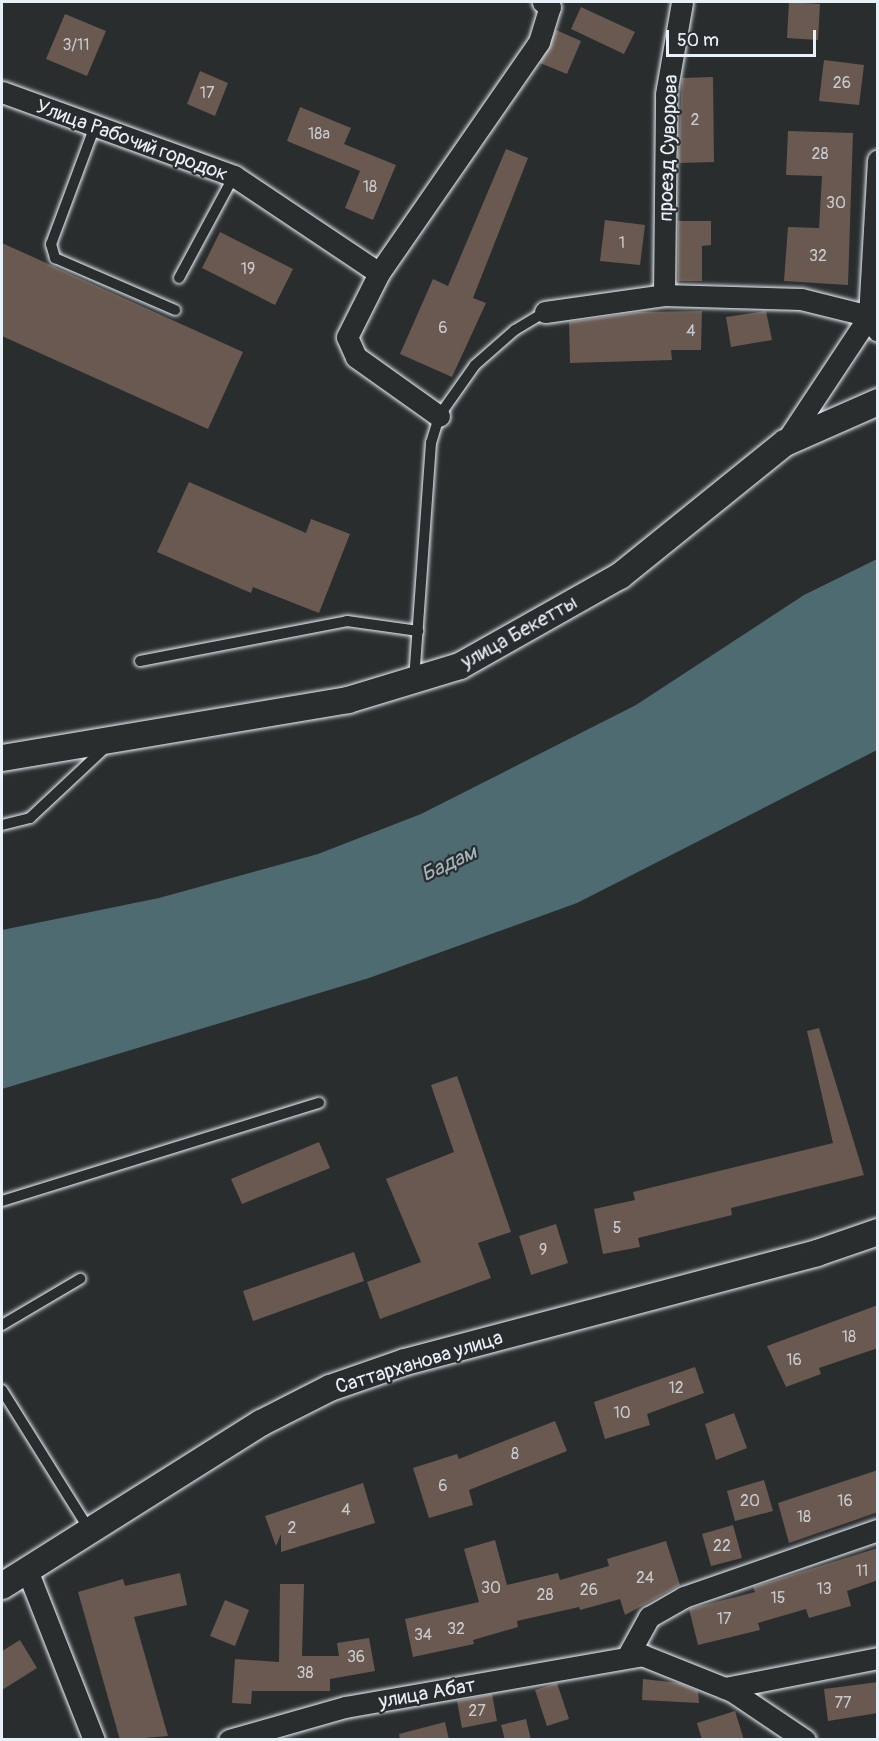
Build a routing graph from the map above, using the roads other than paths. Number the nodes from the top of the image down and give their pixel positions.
1 (543, 2) edge
2 (682, 2) edge
3 (2, 92) edge
4 (95, 126) junction
5 (878, 160) edge
6 (234, 177) junction
7 (379, 273) junction
8 (179, 278) dead end
9 (664, 295) junction
10 (175, 310) dead end
11 (545, 312) joint
12 (873, 323) edge
13 (878, 402) edge
14 (439, 416) junction
15 (785, 443) junction
16 (418, 631) junction
17 (140, 661) dead end
18 (414, 680) junction
19 (115, 739) junction
20 (2, 758) edge
21 (2, 825) edge
22 (320, 1103) dead end
23 (2, 1201) edge
24 (878, 1232) edge
25 (80, 1280) dead end
26 (2, 1325) edge
27 (2, 1390) edge
28 (89, 1529) junction
29 (878, 1530) edge
30 (27, 1570) junction
31 (2, 1586) edge
32 (627, 1657) junction
33 (878, 1658) edge
34 (725, 1688) junction
35 (94, 1740) edge
36 (229, 1740) edge
37 (805, 1740) edge

1 - 7 street
2 - 9 street, проезд Суворова
3 - 4 street, Улица Рабочий городок
4 - 6 street, Улица Рабочий городок
4 - 10 lane
5 - 12 street
6 - 7 street, Улица Рабочий городок
6 - 8 lane
7 - 14 street
9 - 11 street
9 - 12 street
11 - 14 lane
12 - 15 street
13 - 15 street, улица Бекетты
14 - 16 lane
15 - 18 street, улица Бекетты
16 - 17 lane
16 - 18 lane
18 - 19 street, улица Бекетты
19 - 20 street, улица Бекетты
19 - 21 lane
22 - 23 lane
24 - 28 street, Саттарханова улица
25 - 26 lane
27 - 28 lane
28 - 30 street, Саттарханова улица
29 - 32 street
30 - 31 street, Саттарханова улица
30 - 35 street
32 - 34 street, улица Абат
32 - 36 street, улица Абат
33 - 34 street
34 - 37 street, улица Абат

